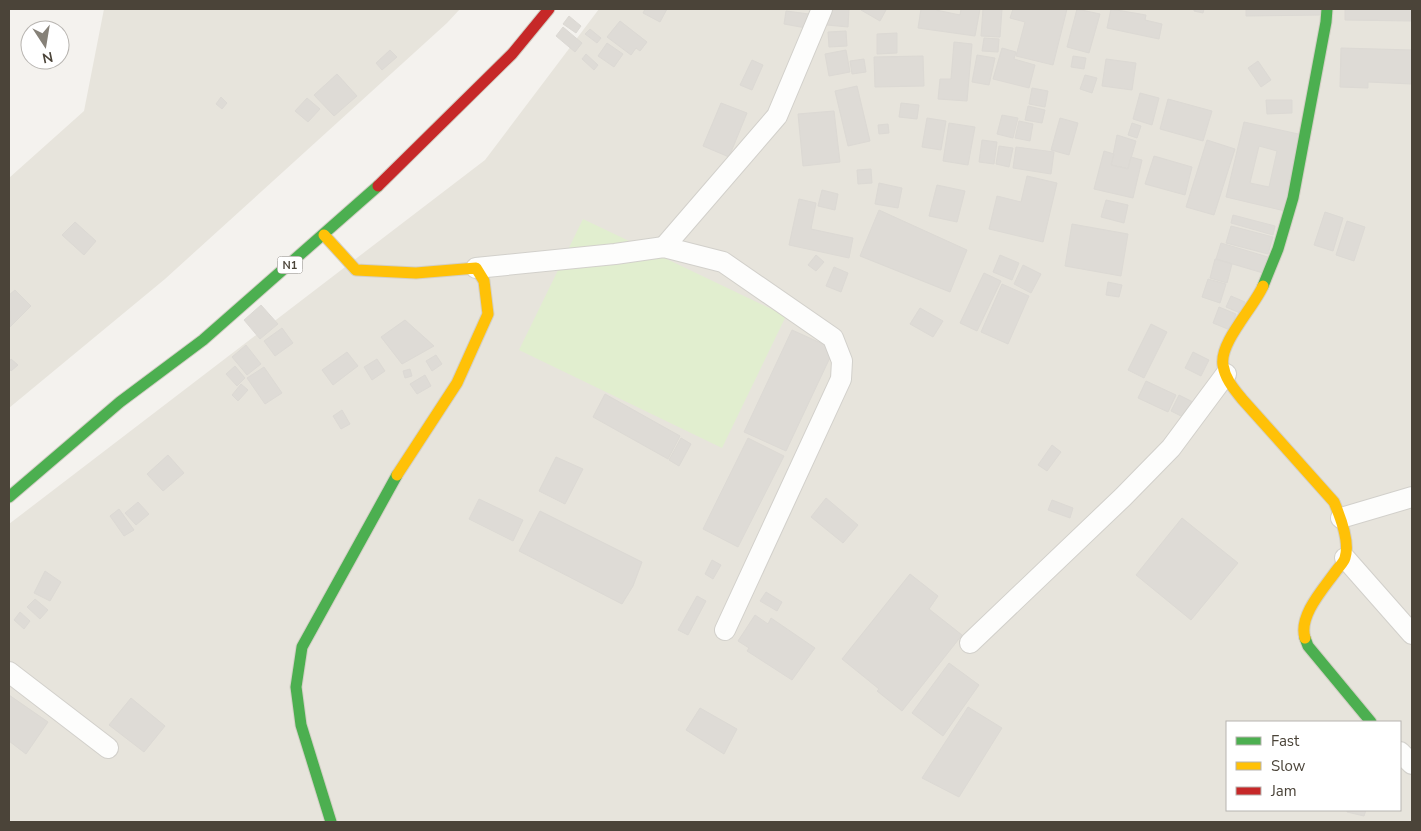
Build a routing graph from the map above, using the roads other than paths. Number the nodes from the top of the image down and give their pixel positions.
1 (549, 9) edge
2 (822, 9) edge
3 (1327, 9) edge
4 (324, 235) junction
5 (664, 247) junction
6 (476, 268) junction
7 (1226, 374) junction
8 (9, 497) edge
9 (1412, 497) edge
10 (1341, 518) junction
11 (1345, 558) junction
12 (725, 630) dead end
13 (1412, 634) edge
14 (970, 643) dead end
15 (9, 672) edge
16 (1370, 721) edge
17 (108, 748) dead end
18 (1401, 753) edge
19 (1412, 764) edge
20 (331, 822) edge

1 - 4 main road, N1
2 - 5 street
3 - 7 main road
4 - 6 main road
4 - 8 main road, N1
5 - 6 street
5 - 12 street
6 - 20 main road
7 - 10 main road
7 - 14 street
9 - 10 street
10 - 11 main road
11 - 13 street
11 - 16 main road
15 - 17 street
18 - 19 street

